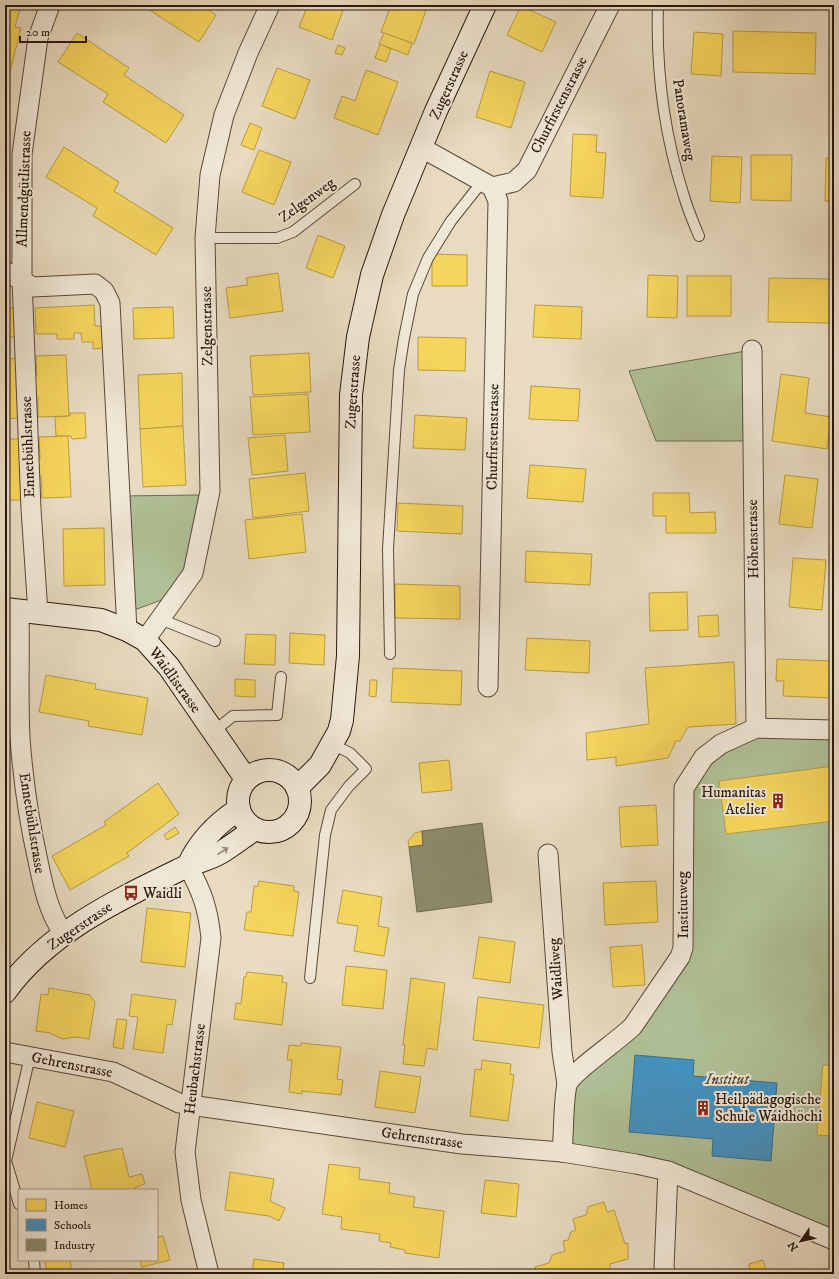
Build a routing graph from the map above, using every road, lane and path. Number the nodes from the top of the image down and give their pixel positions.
1 (50, 5) edge
2 (270, 5) edge
3 (485, 5) edge
4 (610, 5) edge
5 (658, 5) edge
6 (422, 148) junction
7 (354, 184) dead end
8 (487, 184) junction
9 (699, 236) dead end
10 (205, 238) junction
11 (5, 271) edge
12 (14, 283) edge
13 (752, 350) dead end
14 (20, 611) edge
15 (160, 620) junction
16 (136, 635) junction
17 (215, 641) dead end
18 (390, 654) dead end
19 (281, 677) dead end
20 (488, 687) dead end
21 (756, 728) junction
22 (834, 730) edge
23 (213, 732) junction
24 (332, 744) junction
25 (246, 779) junction
26 (297, 788) junction
27 (239, 809) junction
28 (255, 829) junction
29 (548, 854) dead end
30 (188, 866) junction
31 (64, 934) junction
32 (310, 978) dead end
33 (5, 992) edge
34 (5, 1052) edge
35 (30, 1056) junction
36 (568, 1084) junction
37 (190, 1105) junction
38 (562, 1152) junction
39 (668, 1171) junction
40 (18, 1201) edge
41 (834, 1240) edge
42 (34, 1261) edge
43 (36, 1274) edge
44 (209, 1274) edge
45 (666, 1274) edge

1 - 12 street, Allmendgütlistrasse
2 - 10 street, Zelgenstrasse
3 - 6 main road, Zugerstrasse
4 - 8 street, Churfirstenstrasse
5 - 9 lane, Panoramaweg
6 - 8 street
6 - 24 main road, Zugerstrasse
7 - 10 lane, Zelgenweg
8 - 18 lane
8 - 20 street, Churfirstenstrasse
10 - 15 street, Zelgenstrasse
11 - 12 street
12 - 14 street, Ennetbühlstrasse
12 - 16 street
13 - 21 street, Höhenstrasse
14 - 16 main road, Waidlistrasse
14 - 31 street, Ennetbühlstrasse
15 - 16 street, Zelgenstrasse
15 - 17 lane
16 - 23 main road, Waidlistrasse
19 - 23 lane
21 - 22 street, Institutweg
21 - 36 street, Institutweg
23 - 25 main road, Waidlistrasse
24 - 26 main road, Zugerstrasse
24 - 32 lane
25 - 26 main road
25 - 27 main road
26 - 28 main road
27 - 28 main road
27 - 30 main road
30 -> 28 main road, Zugerstrasse
29 - 36 street, Waidliweg
30 - 31 main road, Zugerstrasse
30 - 37 street, Heubachstrasse
31 - 33 main road, Zugerstrasse
34 - 35 street, Gehrenstrasse
35 - 37 street, Gehrenstrasse
35 - 40 lane
36 - 38 street
37 - 38 street, Gehrenstrasse
37 - 44 street, Heubachstrasse
38 - 39 street, Gehrenstrasse
39 - 41 street, Gehrenstrasse
39 - 45 street
42 - 43 lane

